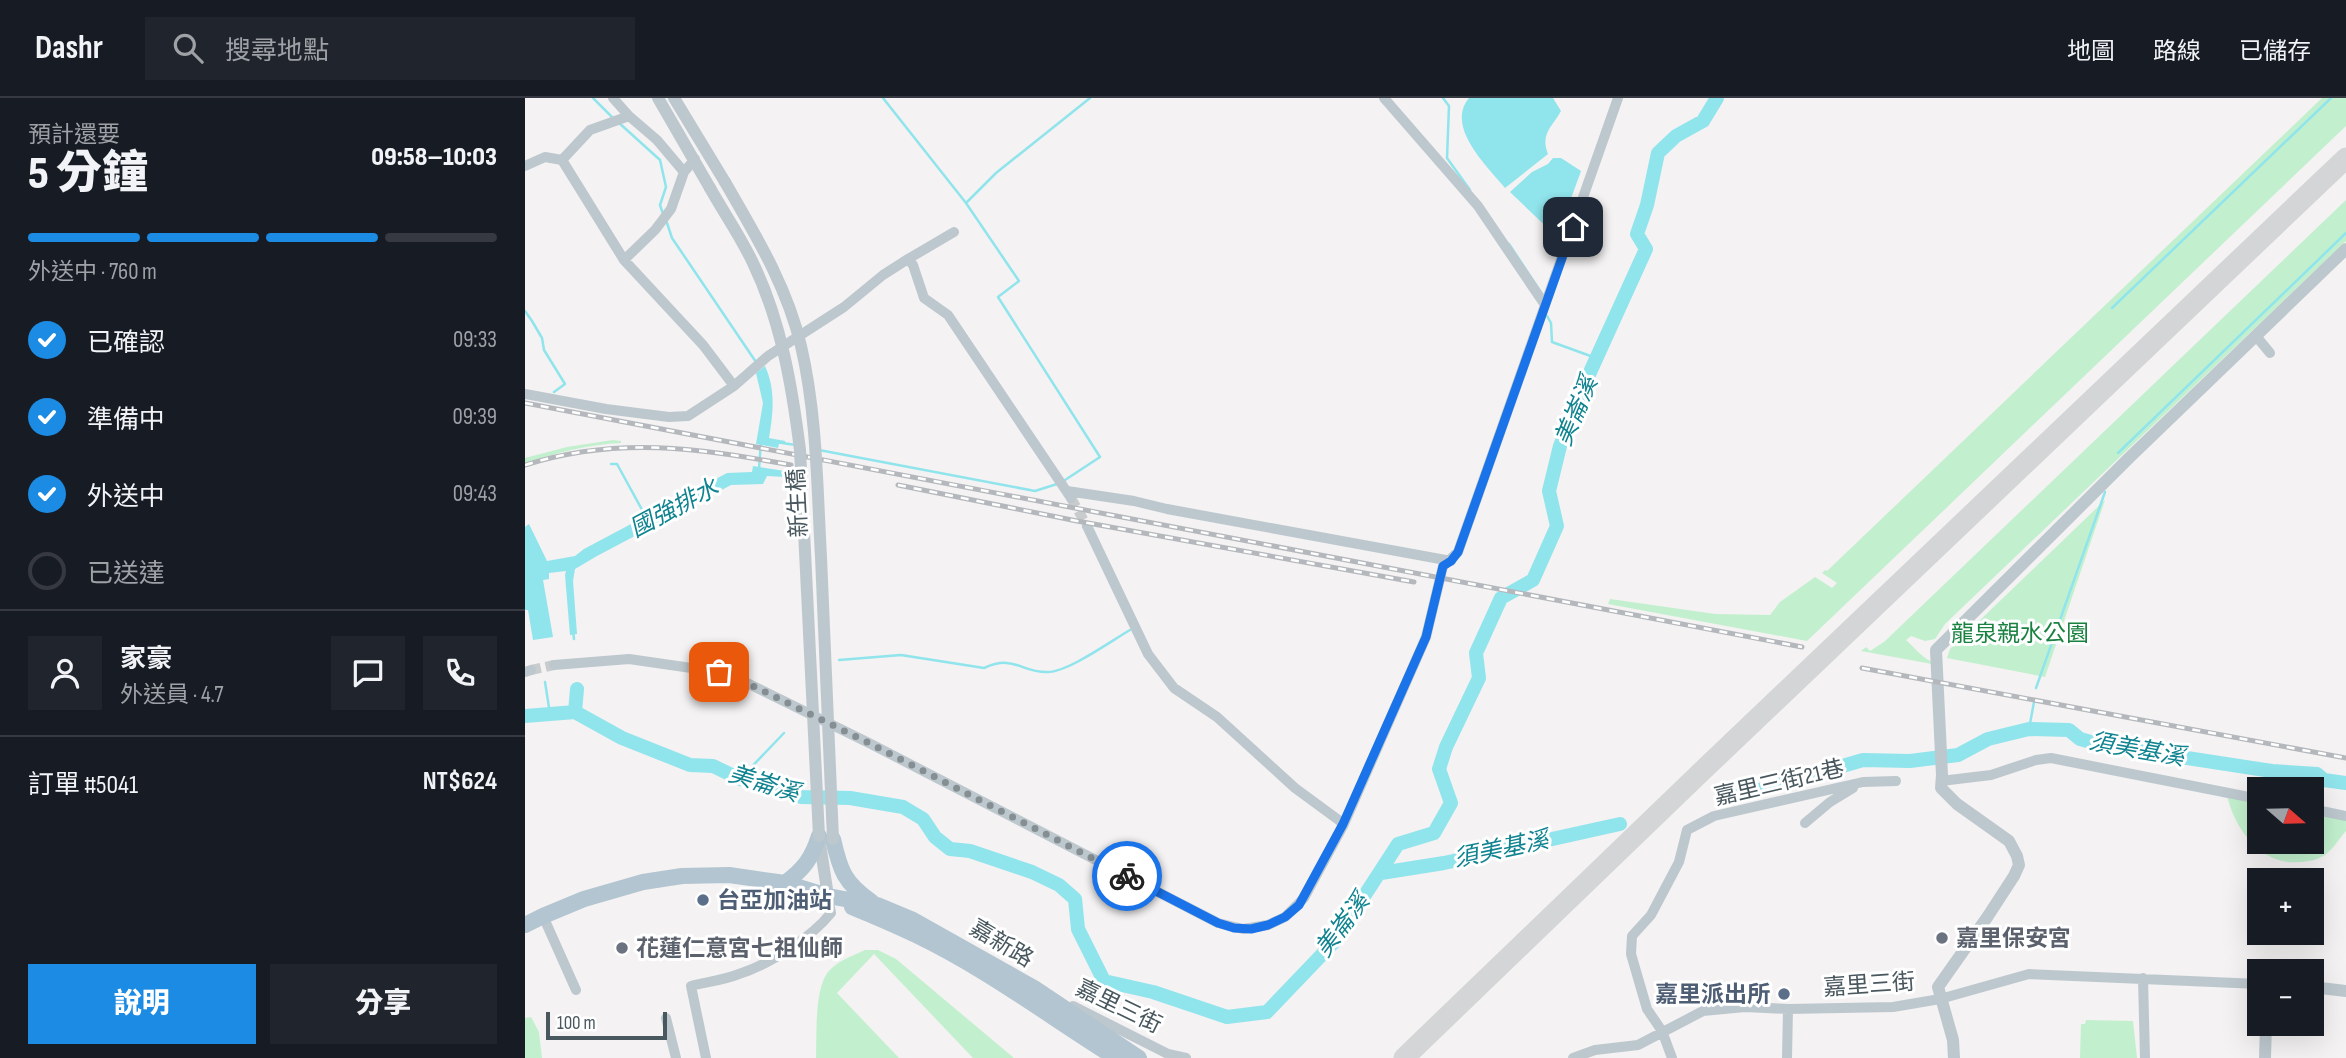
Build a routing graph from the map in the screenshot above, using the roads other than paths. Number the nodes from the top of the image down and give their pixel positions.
1 (613, 98) edge
2 (658, 98) edge
3 (674, 98) edge
4 (1384, 98) edge
5 (1618, 98) edge
6 (629, 116) junction
7 (695, 159) junction
8 (562, 160) junction
9 (525, 166) edge
10 (684, 172) junction
11 (954, 232) dead end
12 (2346, 249) edge
13 (908, 259) junction
14 (624, 260) junction
15 (1545, 305) junction
16 (2256, 336) junction
17 (2270, 353) dead end
18 (734, 386) junction
19 (525, 394) edge
20 (1087, 526) tunnel mouth
21 (1451, 561) junction
22 (554, 665) tunnel mouth
23 (1942, 776) junction
24 (1896, 781) dead end
25 (1863, 782) junction
26 (2247, 797) edge
27 (2324, 811) edge
28 (2346, 816) edge
29 (1805, 822) dead end
30 (1343, 824) junction
31 (826, 837) junction
32 (785, 883) junction
33 (828, 896) junction
34 (877, 905) junction
35 (543, 916) junction
36 (525, 925) edge
37 (2143, 978) junction
38 (2247, 983) edge
39 (1034, 988) junction
40 (2324, 988) edge
41 (576, 990) dead end
42 (2346, 991) edge
43 (1940, 999) junction
44 (1787, 1009) junction
45 (666, 1018) dead end
46 (1662, 1031) junction
47 (2266, 1036) edge
48 (675, 1058) edge
49 (706, 1058) edge
50 (1116, 1058) edge
51 (1139, 1058) edge
52 (1186, 1058) edge
53 (1573, 1058) edge
54 (1672, 1058) edge
55 (1787, 1058) edge
56 (1954, 1058) edge
57 (2145, 1058) edge
58 (2265, 1058) edge

1 - 6 street
2 - 7 street, 新生橋
3 - 31 street, 新生橋, bridge
4 - 15 street
5 - 15 street
6 - 8 street
6 - 10 street
7 - 10 street
7 - 31 street, 新生橋, bridge
8 - 9 street
8 - 14 street
10 - 14 street
11 - 13 street
12 - 16 street
13 - 18 street
13 - 21 street
14 - 18 street
15 - 21 street
16 - 17 street
16 - 23 street
18 - 19 street
20 - 30 street
21 - 30 street
22 - 30 street
23 - 26 street
23 - 43 street
24 - 25 street, 嘉里三街21巷
25 - 29 street
25 - 46 street, 嘉里三街21巷
27 - 28 street
31 - 32 main road
31 - 33 street
31 - 34 main road
32 - 33 main road, 嘉新路
32 - 35 main road, 嘉新路
33 - 34 main road, 嘉新路
33 - 49 street
33 - 50 main road, 嘉新路
34 - 39 main road, 嘉新路
35 - 36 main road, 嘉新路
35 - 41 street
37 - 38 street, 嘉里三街
37 - 43 street, 嘉里三街
37 - 57 street
39 - 51 main road, 嘉新路
39 - 52 street, 嘉里三街
40 - 42 street
43 - 44 street, 嘉里三街
43 - 56 street
44 - 46 street, 嘉里三街
44 - 55 street
45 - 48 street
46 - 53 street, 嘉里三街
46 - 54 street
47 - 58 street

